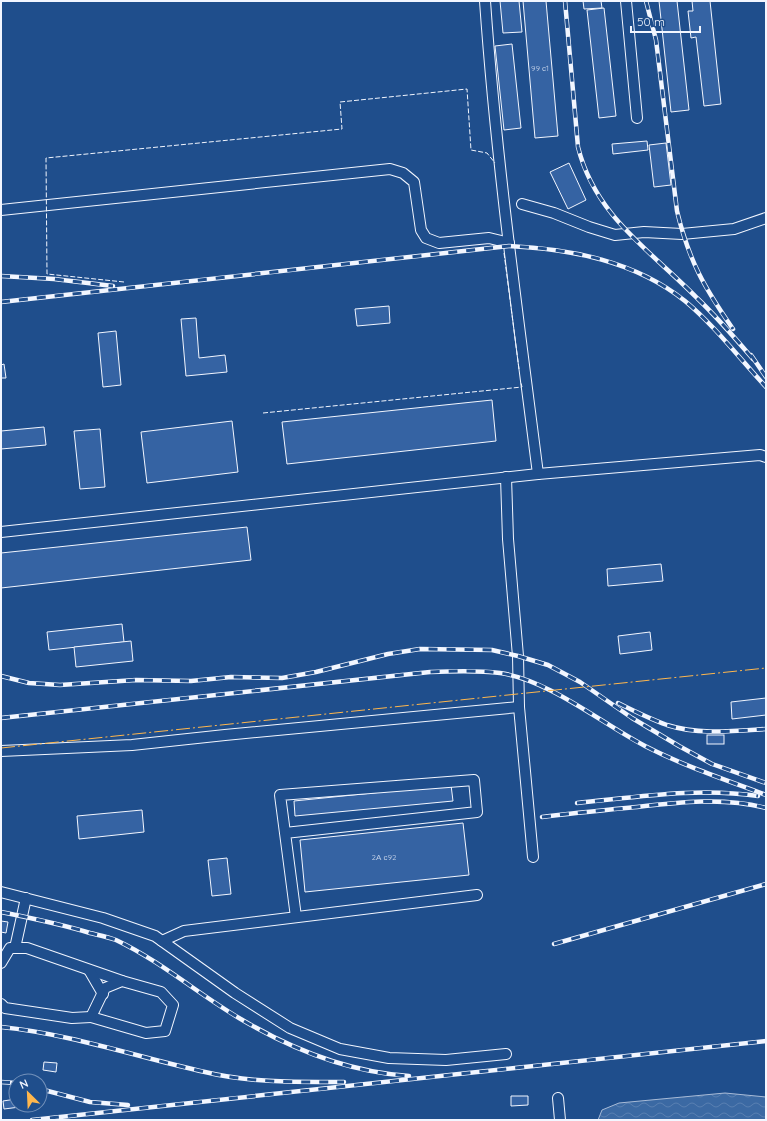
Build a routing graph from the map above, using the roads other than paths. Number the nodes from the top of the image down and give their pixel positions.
1 (485, 1) edge
2 (626, 1) edge
3 (637, 118) dead end
4 (522, 204) dead end
5 (1, 210) edge
6 (766, 218) edge
7 (509, 243) junction
8 (766, 457) edge
9 (538, 474) junction
10 (506, 477) junction
11 (1, 532) edge
12 (519, 707) junction
13 (1, 751) edge
14 (285, 833) junction
15 (534, 857) dead end
16 (1, 892) edge
17 (478, 895) dead end
18 (26, 898) junction
19 (296, 917) junction
20 (162, 941) junction
21 (15, 948) junction
22 (2, 959) edge
23 (89, 970) junction
24 (122, 981) junction
25 (103, 994) junction
26 (1, 1004) edge
27 (92, 1017) junction
28 (506, 1054) dead end
29 (558, 1098) dead end
30 (560, 1120) edge

1 - 7 street
2 - 3 street
4 - 6 street
5 - 7 street
7 - 9 street
8 - 9 street
9 - 10 street
10 - 11 street
10 - 12 street
12 - 13 street
12 - 15 street
14 - 14 street
14 - 19 street
16 - 18 street
17 - 19 street
18 - 20 street
18 - 21 street
19 - 20 street
20 - 28 street
21 - 22 street
21 - 23 street
23 - 24 street
23 - 25 street
24 - 25 street
24 - 27 street
25 - 27 street
26 - 27 street
29 - 30 street

